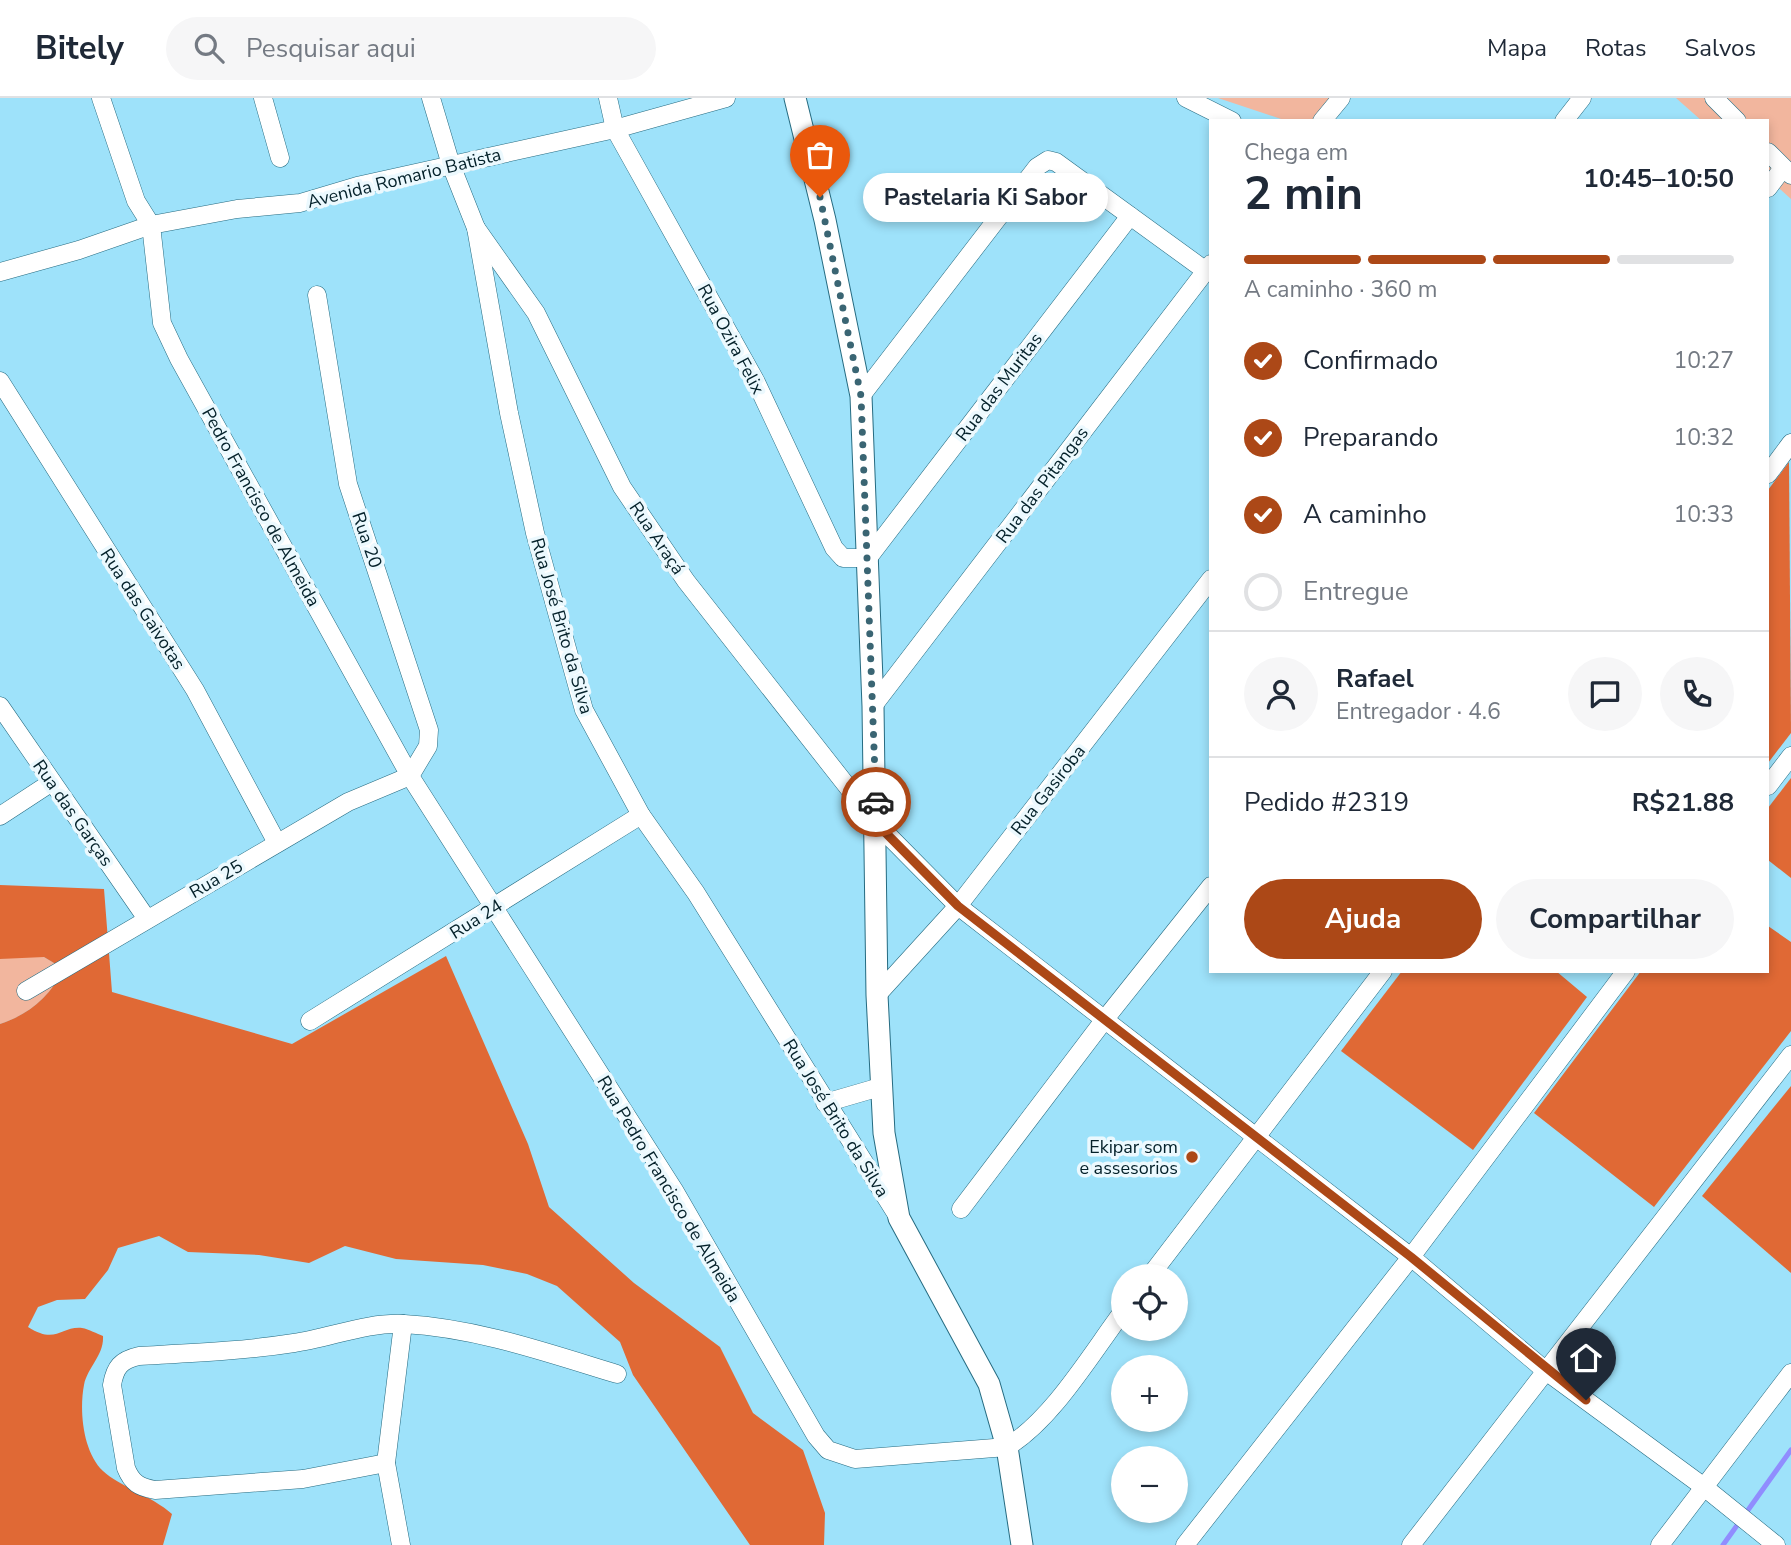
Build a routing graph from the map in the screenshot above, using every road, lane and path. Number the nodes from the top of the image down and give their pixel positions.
1 (101, 98) edge
2 (263, 98) edge
3 (431, 98) edge
4 (608, 98) edge
5 (726, 98) edge
6 (795, 98) edge
7 (1186, 98) edge
8 (1341, 98) edge
9 (1582, 98) edge
10 (1714, 98) edge
11 (1228, 119) edge
12 (1324, 119) edge
13 (1566, 119) edge
14 (1735, 119) edge
15 (615, 129) junction
16 (1769, 153) edge
17 (280, 158) dead end
18 (451, 165) junction
19 (1787, 171) edge
20 (1769, 187) edge
21 (1130, 216) junction
22 (151, 225) junction
23 (476, 228) junction
24 (1208, 268) edge
25 (0, 272) edge
26 (317, 295) dead end
27 (0, 382) edge
28 (861, 396) junction
29 (1791, 443) edge
30 (1769, 473) edge
31 (868, 558) junction
32 (1209, 582) edge
33 (0, 706) edge
34 (873, 706) junction
35 (1791, 756) edge
36 (410, 776) junction
37 (52, 782) junction
38 (1769, 785) edge
39 (641, 815) junction
40 (0, 816) edge
41 (876, 823) junction
42 (277, 843) junction
43 (1209, 888) edge
44 (958, 906) junction
45 (496, 907) junction
46 (147, 919) junction
47 (1381, 973) edge
48 (1624, 973) edge
49 (26, 991) dead end
50 (877, 995) junction
51 (1105, 1018) junction
52 (310, 1021) dead end
53 (1791, 1055) edge
54 (880, 1087) junction
55 (825, 1102) junction
56 (1255, 1137) junction
57 (961, 1209) dead end
58 (899, 1218) junction
59 (1411, 1257) junction
60 (1159, 1264) edge
61 (403, 1324) junction
62 (1111, 1327) edge
63 (1546, 1371) junction
64 (1791, 1373) edge
65 (617, 1374) dead end
66 (1007, 1447) junction
67 (386, 1463) junction
68 (1704, 1488) junction
69 (1770, 1540) edge
70 (401, 1545) edge
71 (1022, 1545) edge
72 (1185, 1545) edge
73 (1412, 1545) edge
74 (1660, 1545) edge

1 - 22 street
2 - 17 street
3 - 18 street, Rua José Brito da Silva
4 - 15 street, Rua Ozira Felix
5 - 15 street, Avenida Romario Batista
6 - 28 street
7 - 11 street
8 - 12 street
9 - 13 street
10 - 14 street
15 - 18 street, Avenida Romario Batista
15 - 31 street, Rua Ozira Felix
16 - 19 street
18 - 22 street, Avenida Romario Batista
18 - 23 street, Rua José Brito da Silva
19 - 20 street
21 - 24 street
21 - 28 street
21 - 31 street, Rua das Muritas
22 - 25 street, Avenida Romario Batista
22 - 36 street, Pedro Francisco de Almeida
23 - 39 street, Rua José Brito da Silva
23 - 41 street, Rua Araçá
24 - 34 street, Rua das Pitangas
26 - 36 street, Rua 20
27 - 42 street, Rua das Gaivotas
28 - 31 street
29 - 30 street
31 - 34 street
32 - 44 street, Rua Gasiroba
33 - 37 street, Rua das Garças
34 - 41 street
35 - 38 street
36 - 42 street, Rua 25
36 - 45 street, Rua Pedro Francisco de Almeida
37 - 40 street
37 - 46 street, Rua das Garças
39 - 45 street, Rua 24
39 - 55 street, Rua José Brito da Silva
41 - 44 street, Rua Araçá
41 - 50 street
42 - 46 street, Rua 25
43 - 51 street
44 - 50 street, Rua Gasiroba
44 - 51 street, Rua Araçá
45 - 52 street, Rua 24
45 - 66 street, Rua Pedro Francisco de Almeida
46 - 49 street, Rua 25
47 - 56 street
48 - 59 street
50 - 54 street
51 - 56 street, Rua Araçá
51 - 57 street
53 - 63 street
54 - 55 street
54 - 58 street
55 - 58 street, Rua José Brito da Silva
56 - 59 street, Rua Araçá
56 - 60 street
58 - 66 street
59 - 63 street, Rua Araçá
59 - 72 street
61 - 65 street
61 - 67 street
61 - 67 street
62 - 66 street
63 - 68 street, Rua Araçá
63 - 73 street
64 - 68 street
66 - 71 street
67 - 70 street
68 - 69 street, Rua Araçá
68 - 74 street

